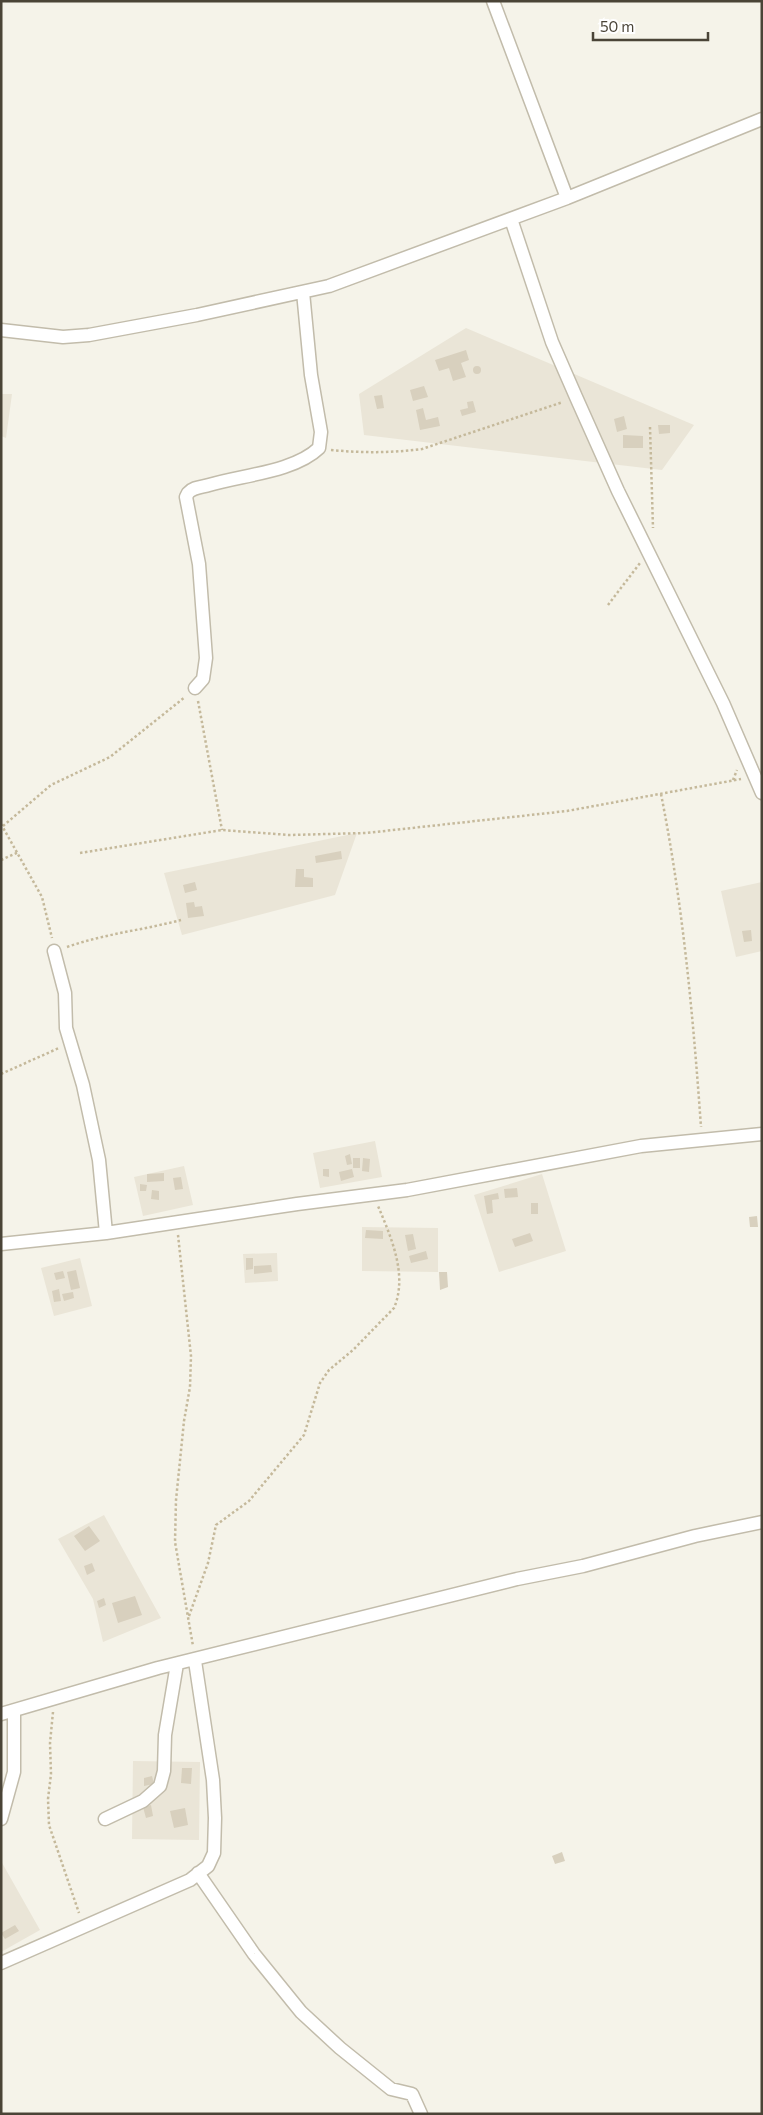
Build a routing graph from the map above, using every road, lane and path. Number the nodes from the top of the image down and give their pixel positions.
1 (493, 1) edge
2 (762, 119) edge
3 (567, 198) junction
4 (511, 219) junction
5 (303, 292) junction
6 (1, 330) edge
7 (576, 397) junction
8 (650, 427) dead end
9 (320, 448) junction
10 (648, 552) junction
11 (608, 605) dead end
12 (195, 688) junction
13 (755, 777) junction
14 (762, 792) edge
15 (661, 794) junction
16 (2, 825) edge
17 (222, 830) junction
18 (18, 852) junction
19 (80, 853) dead end
20 (1, 860) edge
21 (181, 920) dead end
22 (54, 951) junction
23 (70, 1044) junction
24 (1, 1074) edge
25 (762, 1134) edge
26 (702, 1140) junction
27 (373, 1193) junction
28 (176, 1222) junction
29 (106, 1233) junction
30 (1, 1244) edge
31 (762, 1522) edge
32 (189, 1616) junction
33 (195, 1661) junction
34 (177, 1664) junction
35 (54, 1700) junction
36 (8, 1712) edge
37 (105, 1819) dead end
38 (1, 1820) edge
39 (198, 1873) junction
40 (84, 1926) junction
41 (1, 1963) edge
42 (420, 2114) edge

1 - 3 street
2 - 3 street
3 - 4 street
4 - 5 street
4 - 7 street
5 - 6 street
5 - 9 street
7 - 9 path
7 - 10 street
8 - 10 path
9 - 12 street
10 - 11 path
10 - 13 street
12 - 16 path
12 - 17 path
13 - 14 street
13 - 15 path
15 - 17 path
15 - 26 path
16 - 18 path
17 - 19 path
18 - 20 path
18 - 22 path
21 - 22 path
22 - 23 street
23 - 24 path
23 - 29 street
25 - 26 street
26 - 27 street
27 - 28 street
27 - 32 path
28 - 29 street
28 - 32 path
29 - 30 street
31 - 33 street
32 - 33 path
33 - 34 street
33 - 39 street
34 - 35 street
34 - 37 street
35 - 36 street
35 - 40 path
36 - 38 street
39 - 40 street
39 - 42 street
40 - 41 street

